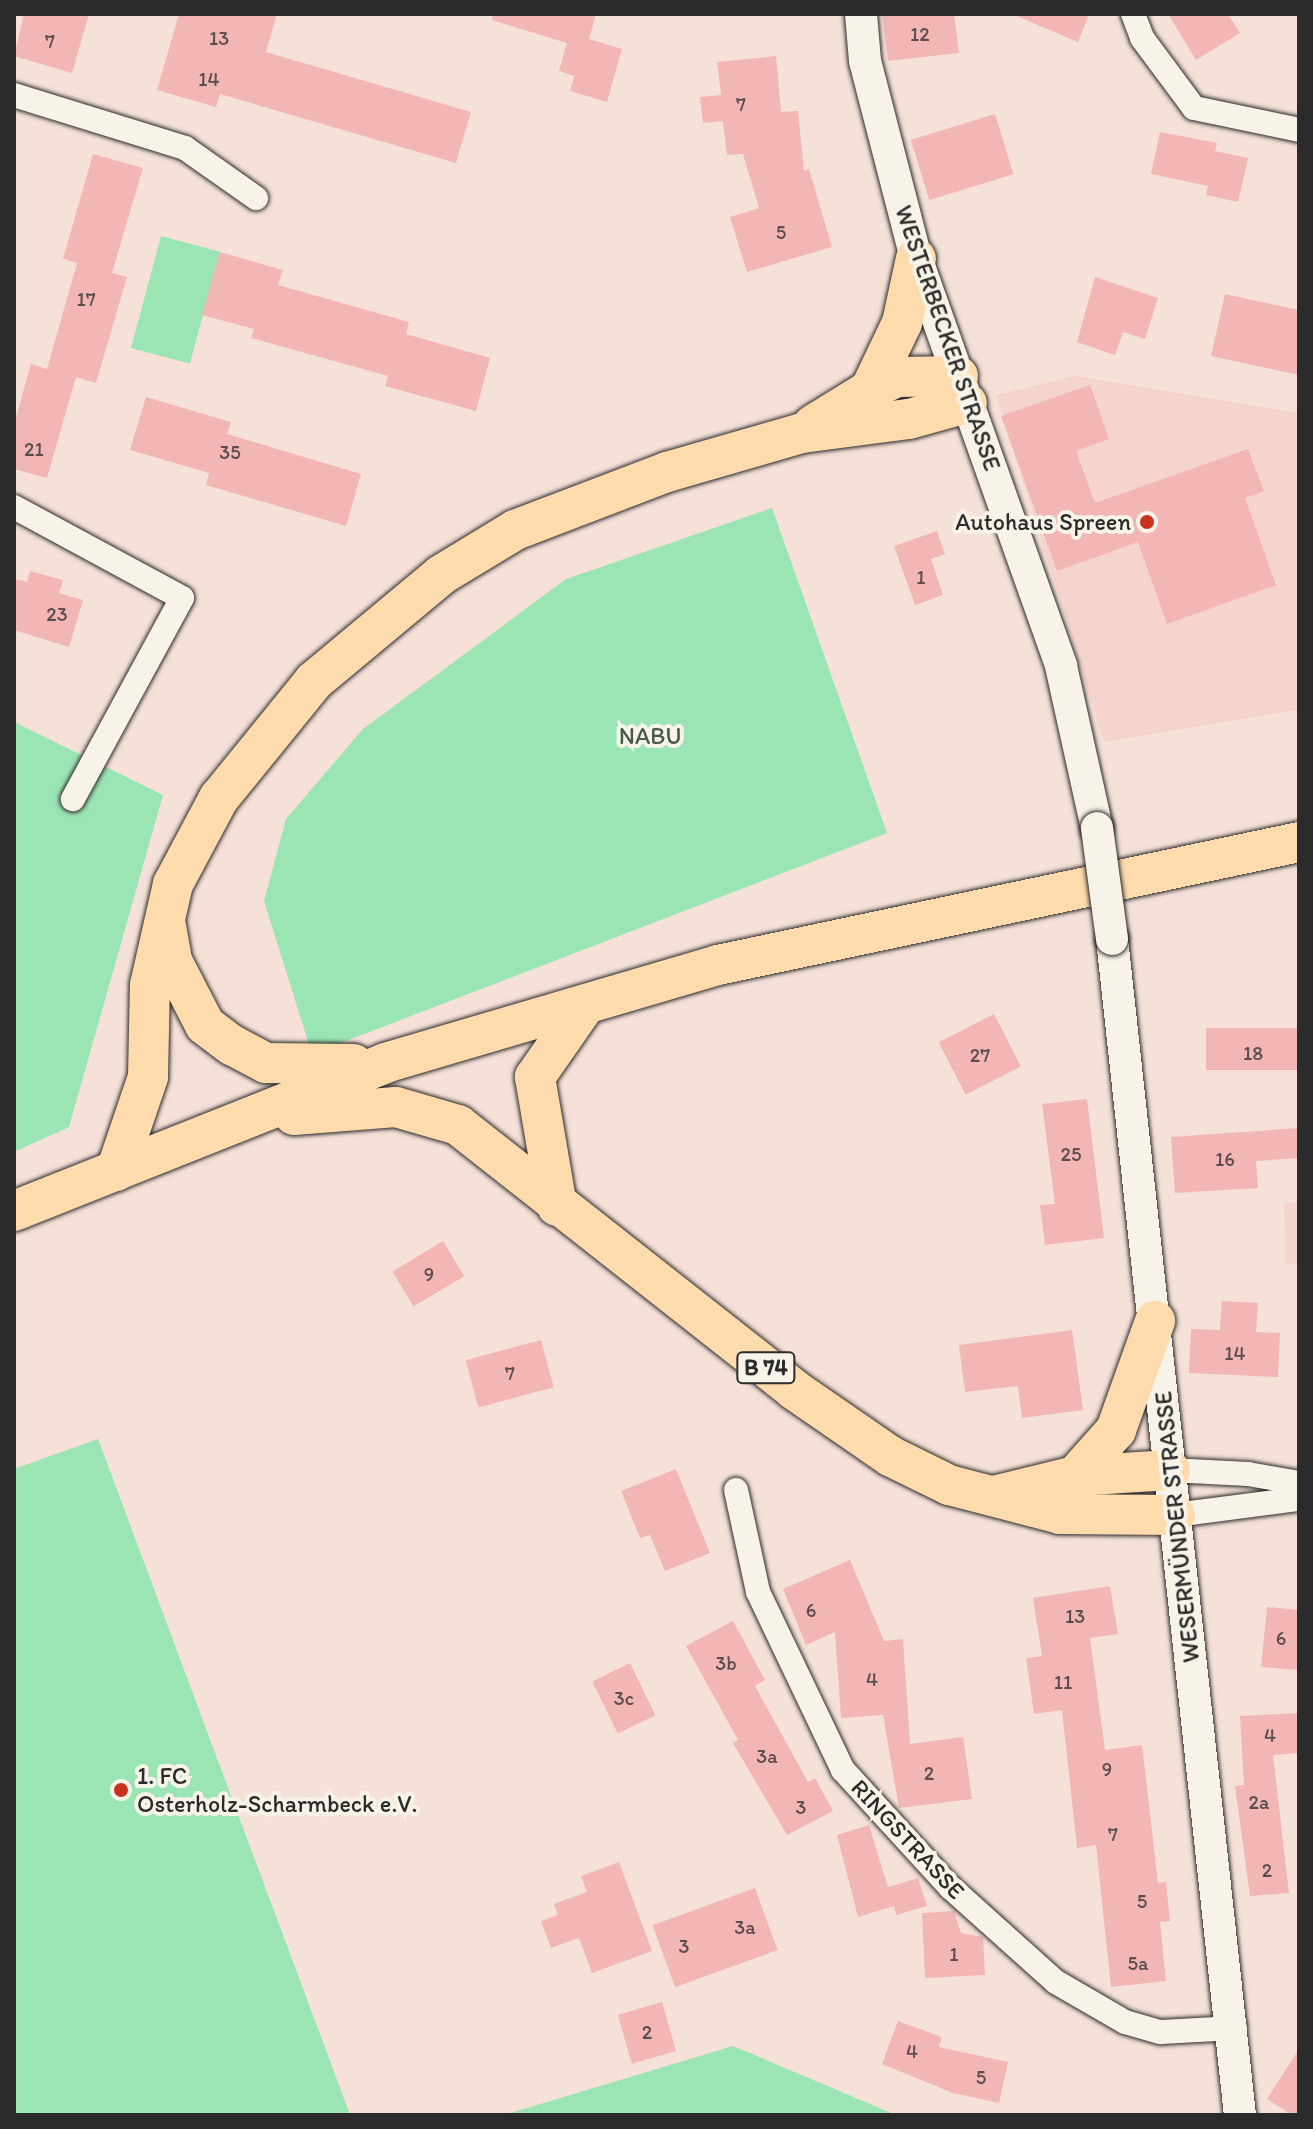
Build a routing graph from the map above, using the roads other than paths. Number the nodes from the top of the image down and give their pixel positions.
1 (861, 14) edge
2 (1133, 14) edge
3 (14, 95) edge
4 (1299, 130) edge
5 (256, 198) dead end
6 (916, 258) junction
7 (962, 389) junction
8 (870, 390) junction
9 (802, 433) junction
10 (14, 507) edge
11 (73, 799) dead end
12 (1299, 842) edge
13 (165, 922) junction
14 (1112, 939) joint
15 (585, 1005) junction
16 (385, 1063) junction
17 (242, 1120) junction
18 (116, 1171) junction
19 (557, 1206) junction
20 (14, 1211) edge
21 (1155, 1321) junction
22 (1170, 1470) junction
23 (1075, 1476) junction
24 (1299, 1483) edge
25 (736, 1490) dead end
26 (994, 1496) junction
27 (1299, 1499) edge
28 (1175, 1515) junction
29 (1235, 2028) junction
30 (1240, 2115) edge

1 - 6 street, WESTERBECKER STRASSE
2 - 4 street
3 - 5 street
6 - 7 street, WESTERBECKER STRASSE
6 - 8 main road
7 - 8 main road
7 - 9 main road
7 - 14 street, WESTERBECKER STRASSE, bridge
8 - 9 main road
9 - 13 main road
10 - 11 street
12 - 15 main road
13 - 16 main road
13 - 18 main road
14 - 21 street, WESERMÜNDER STRASSE
15 - 16 main road
15 - 19 main road
16 - 17 main road
17 - 18 main road
17 - 19 main road
18 - 20 main road
19 - 26 main road, B 74
21 - 22 street, WESERMÜNDER STRASSE
21 - 23 main road
22 - 23 main road, B 74
22 - 24 street
22 - 28 street, WESERMÜNDER STRASSE
23 - 26 main road, B 74
25 - 29 street, RINGSTRASSE
26 - 28 main road
27 - 28 street
28 - 29 street, WESERMÜNDER STRASSE
29 - 30 street, WESERMÜNDER STRASSE

